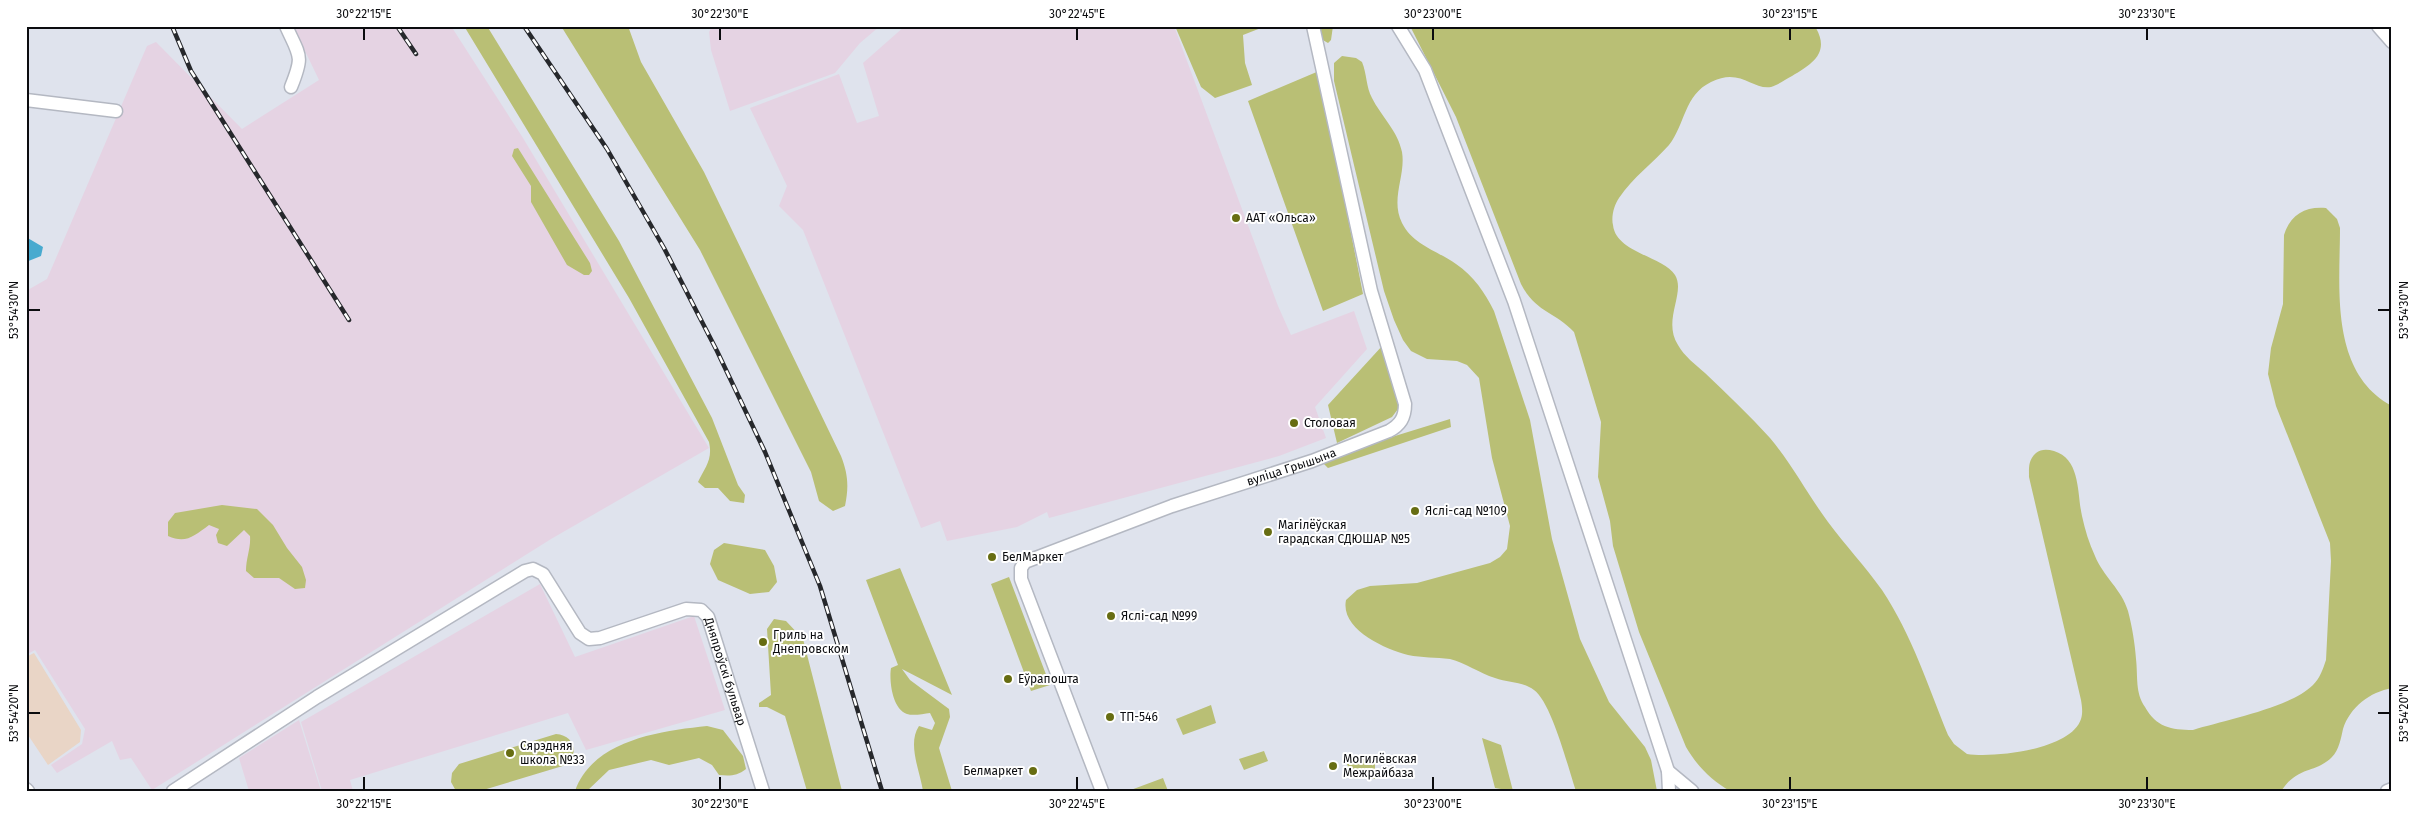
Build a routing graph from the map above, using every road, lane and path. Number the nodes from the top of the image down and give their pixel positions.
1 (286, 26) edge
2 (1314, 26) edge
3 (1398, 26) edge
4 (2378, 26) edge
5 (2392, 42) edge
6 (291, 87) dead end
7 (26, 100) edge
8 (116, 111) dead end
9 (1668, 771) junction
10 (2392, 789) edge
11 (173, 791) edge
12 (763, 791) edge
13 (1102, 791) edge
14 (1669, 791) edge
15 (1692, 791) edge
16 (2387, 791) edge

1 - 6 street
2 - 13 street, вуліца Грышына
3 - 9 street
4 - 5 street
7 - 8 street
9 - 14 street
9 - 15 street
10 - 16 street
11 - 12 street, Дняпроўскі бульвар

